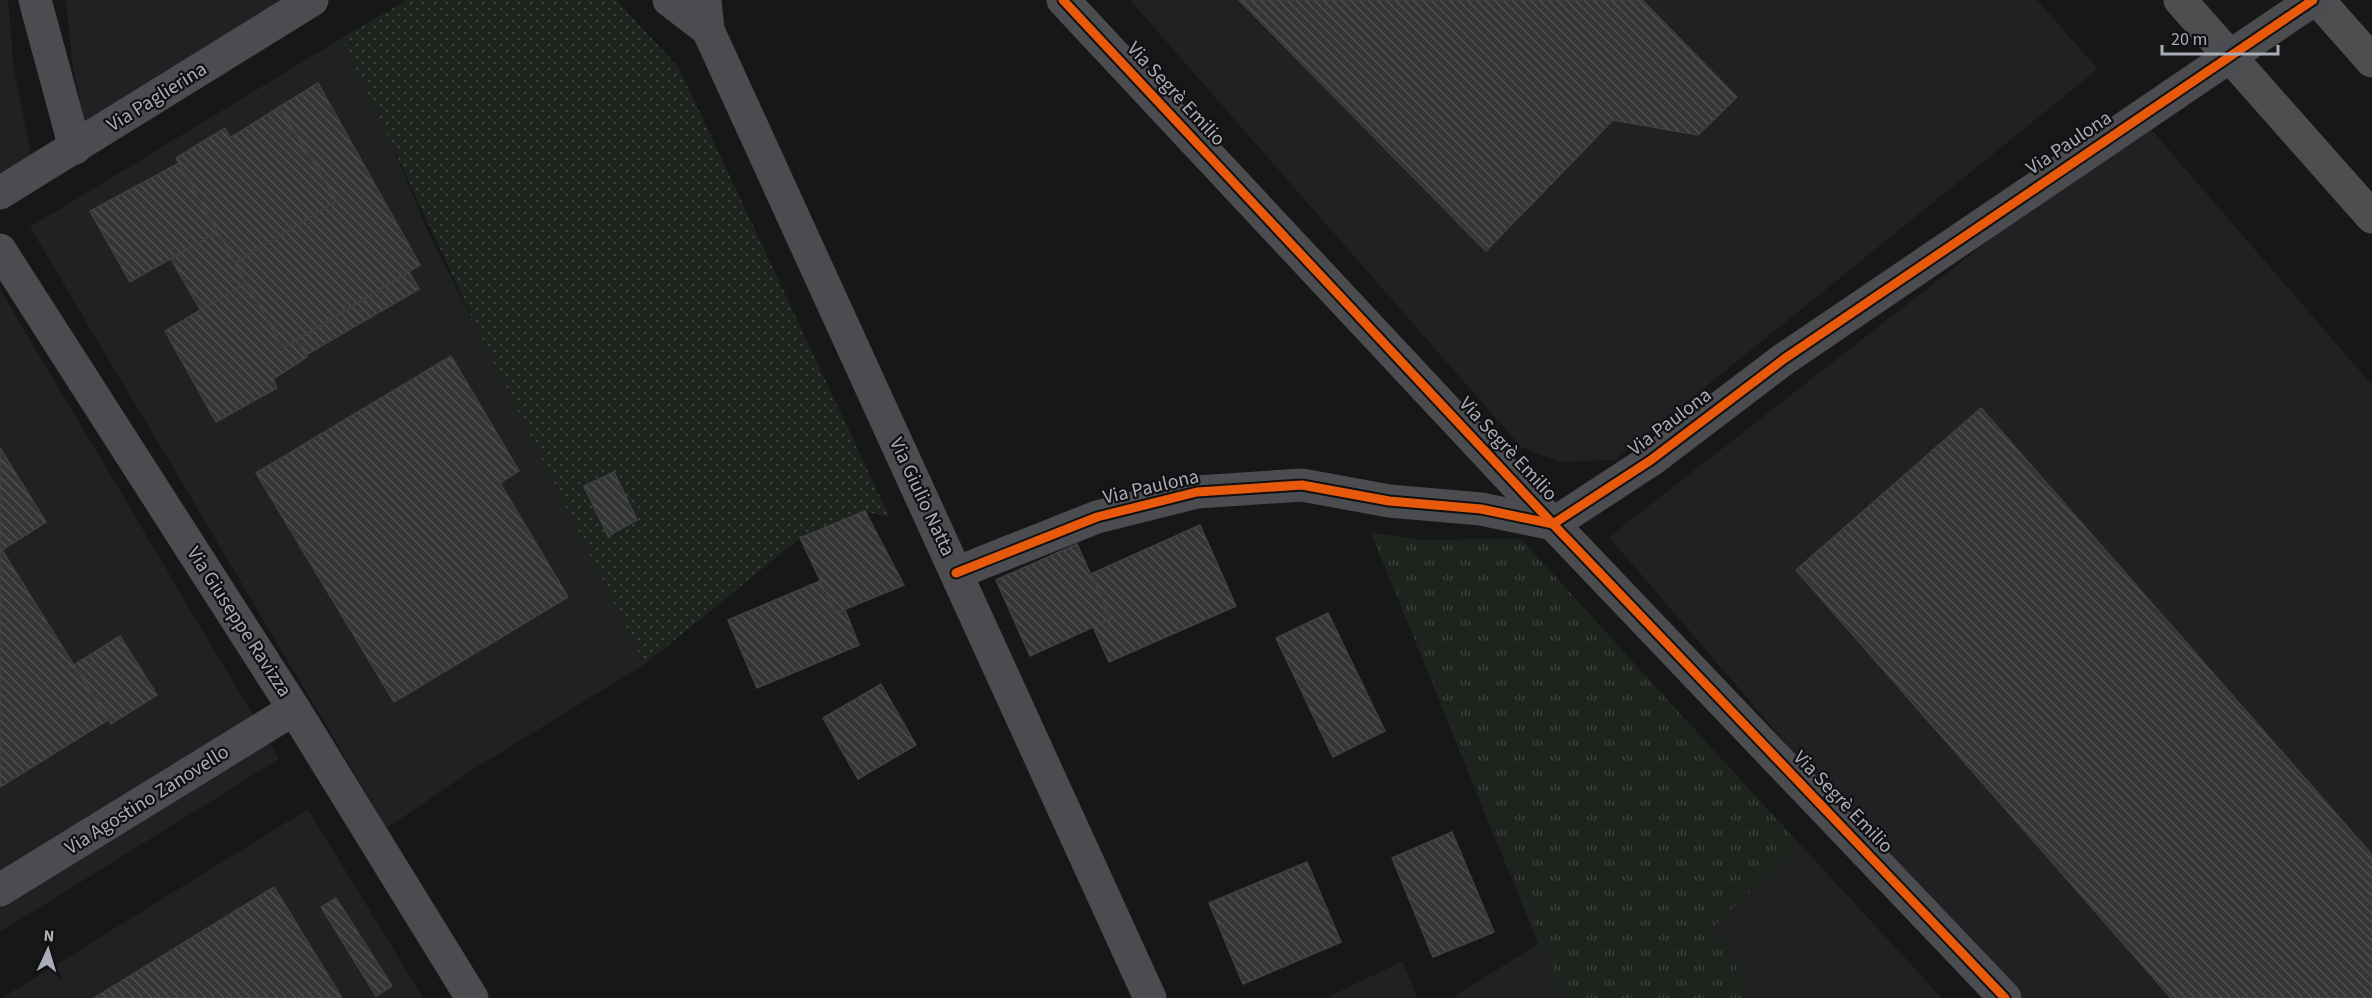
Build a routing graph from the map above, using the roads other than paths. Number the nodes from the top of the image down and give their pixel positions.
1 (35, 0) edge
2 (312, 0) edge
3 (669, 0) edge
4 (1063, 0) edge
5 (2180, 0) edge
6 (2313, 0) edge
7 (2318, 0) edge
8 (706, 15) edge
9 (2372, 60) edge
10 (75, 148) junction
11 (0, 193) edge
12 (2372, 217) edge
13 (0, 250) edge
14 (1553, 524) junction
15 (956, 573) junction
16 (294, 709) junction
17 (0, 890) edge
18 (472, 998) edge
19 (1150, 998) edge
20 (2005, 998) edge

1 - 10 street
2 - 10 street, Via Paglierina
3 - 8 street, Via Giulio Natta
4 - 14 street, Via Segrè Emilio
5 - 12 highway
6 - 14 street, Via Paulona, bridge
7 - 9 highway
8 - 15 street, Via Giulio Natta
10 - 11 street, Via Paglierina
13 - 16 street, Via Giuseppe Ravizza
14 - 15 street, Via Paulona
14 - 20 street, Via Segrè Emilio
15 - 19 street, Via Giulio Natta
16 - 17 street, Via Agostino Zanovello
16 - 18 street, Via Giuseppe Ravizza

